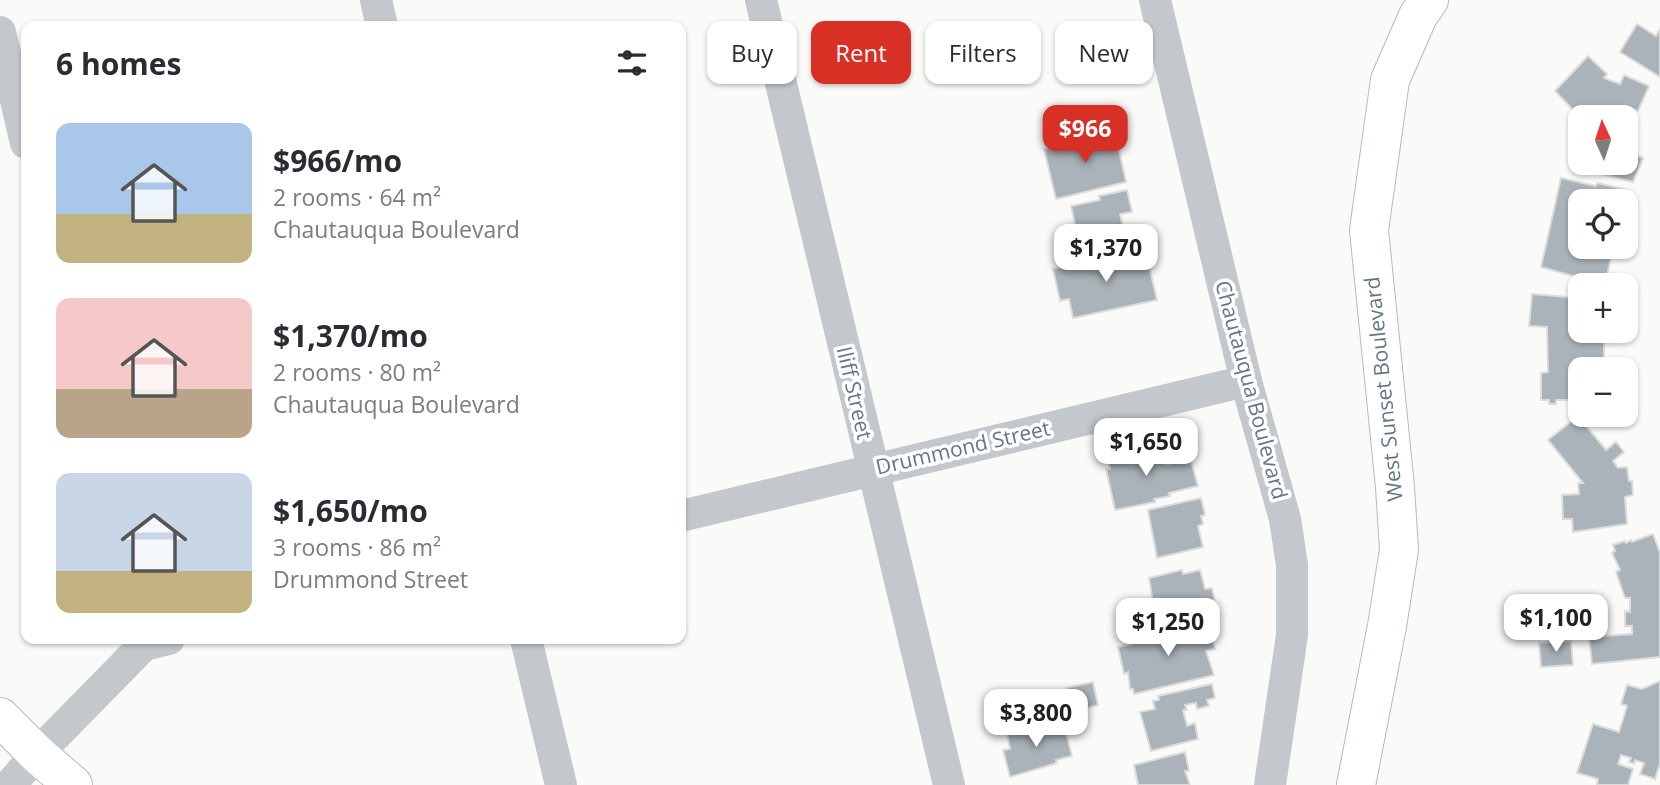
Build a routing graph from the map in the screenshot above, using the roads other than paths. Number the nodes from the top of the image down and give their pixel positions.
1 (376, 0) edge
2 (761, 0) edge
3 (1155, 0) edge
4 (1429, 0) edge
5 (382, 21) edge
6 (0, 32) edge
7 (21, 122) edge
8 (1246, 381) junction
9 (873, 469) junction
10 (686, 515) edge
11 (149, 644) edge
12 (527, 644) edge
13 (0, 717) edge
14 (37, 754) junction
15 (10, 785) edge
16 (73, 785) edge
17 (561, 785) edge
18 (950, 785) edge
19 (1270, 785) edge
20 (1356, 785) edge

1 - 5 street
2 - 9 street, Iliff Street
3 - 8 street, Chautauqua Boulevard
4 - 20 main road, West Sunset Boulevard
6 - 7 street
8 - 9 street, Drummond Street
8 - 19 street, Chautauqua Boulevard
9 - 10 street, Drummond Street
9 - 18 street, Iliff Street
11 - 14 street
12 - 17 street
13 - 14 main road
14 - 15 street
14 - 16 main road

